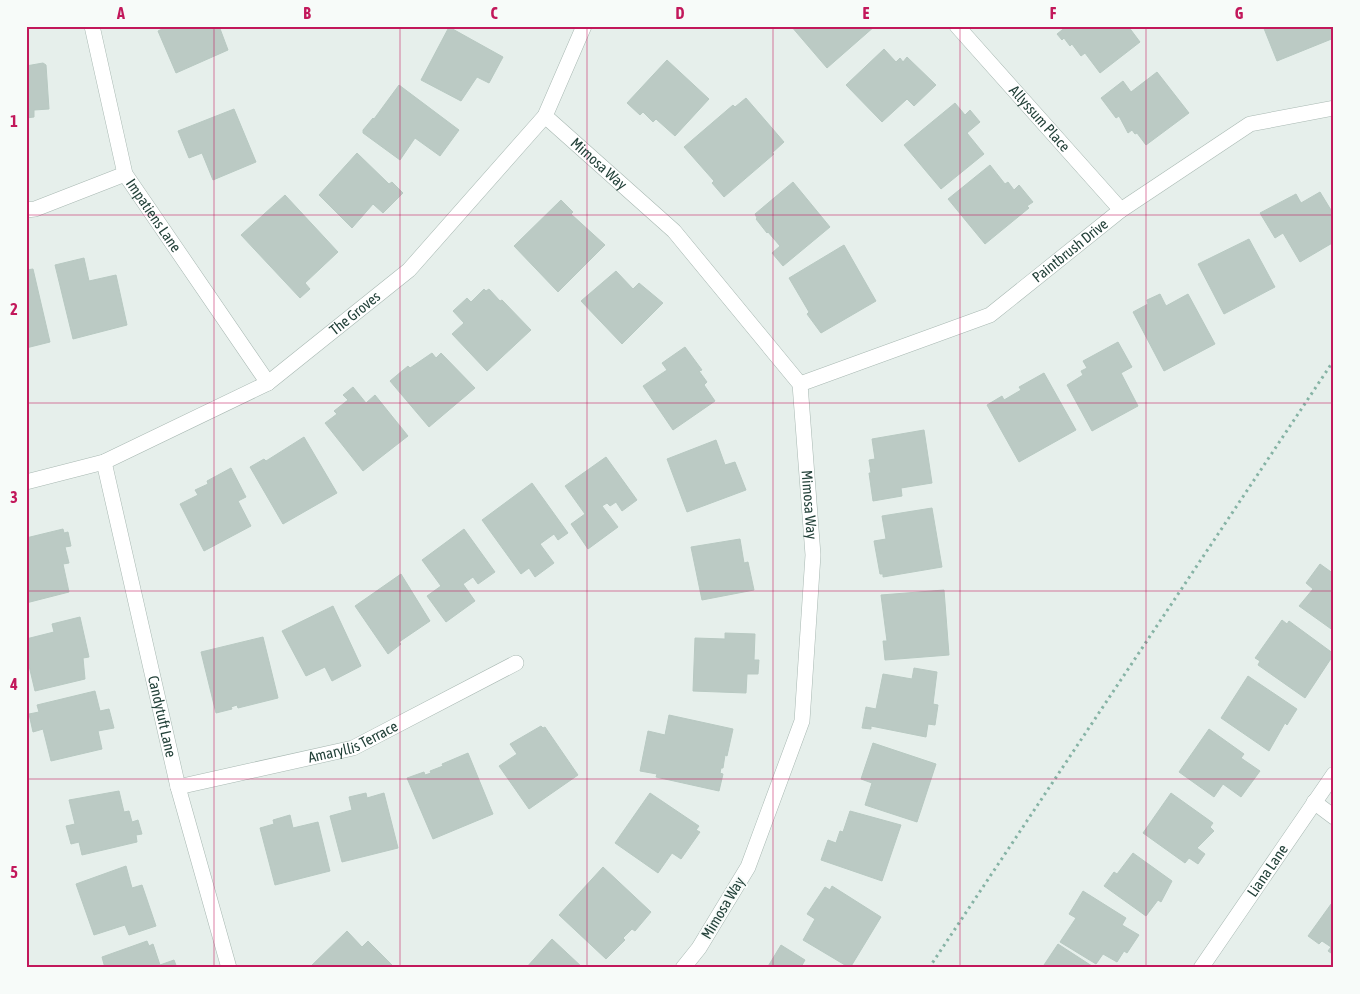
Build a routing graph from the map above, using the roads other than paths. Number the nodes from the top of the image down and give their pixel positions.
1 (92, 26) edge
2 (584, 26) edge
3 (957, 26) edge
4 (1334, 108) edge
5 (545, 116) junction
6 (125, 174) junction
7 (26, 210) edge
8 (1121, 210) junction
9 (268, 383) junction
10 (800, 384) junction
11 (104, 462) junction
12 (26, 482) edge
13 (516, 662) dead end
14 (1334, 774) edge
15 (178, 787) junction
16 (1314, 802) junction
17 (1334, 816) edge
18 (229, 968) edge
19 (683, 968) edge
20 (1201, 968) edge

1 - 6 street, Impatiens Lane
2 - 5 street, The Groves
3 - 8 street, Allyssum Place
4 - 8 street, Paintbrush Drive
5 - 9 street, The Groves
5 - 10 street, Mimosa Way
6 - 7 street
6 - 9 street, Impatiens Lane
8 - 10 street, Paintbrush Drive
9 - 11 street, The Groves
10 - 19 street, Mimosa Way
11 - 12 street, The Groves
11 - 15 street, Candytuft Lane
13 - 15 street, Amaryllis Terrace
14 - 16 street, Liana Lane
15 - 18 street, Candytuft Lane
16 - 17 street
16 - 20 street, Liana Lane

